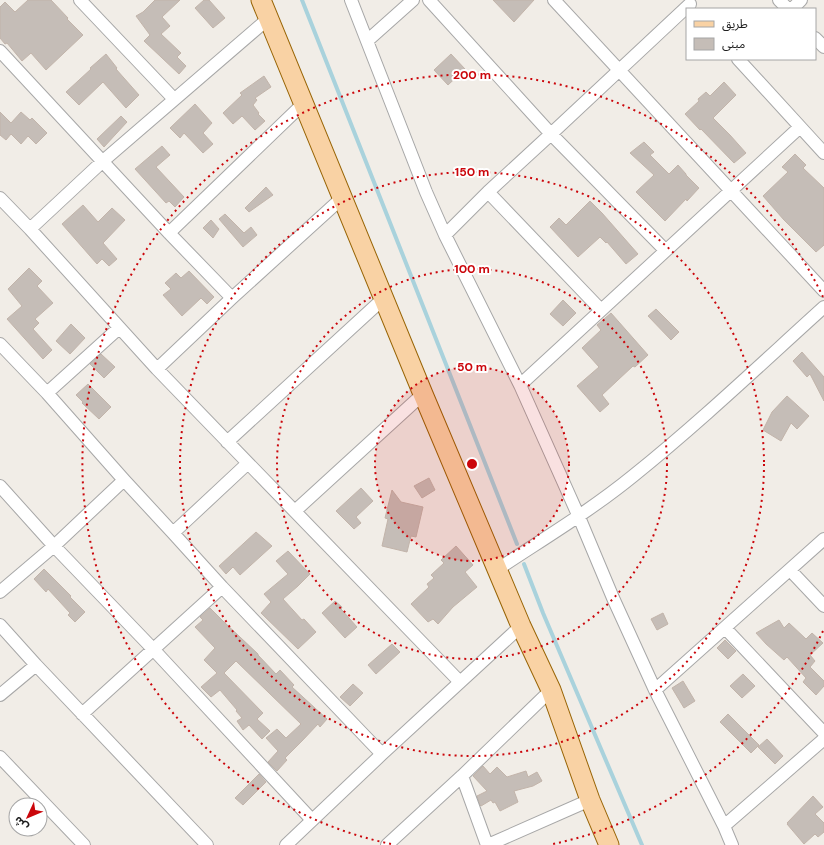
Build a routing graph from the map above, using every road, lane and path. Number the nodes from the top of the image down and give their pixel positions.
1 (80, 0) edge
2 (262, 0) edge
3 (351, 0) edge
4 (413, 0) edge
5 (429, 0) edge
6 (554, 0) edge
7 (779, 0) edge
8 (801, 0) edge
9 (690, 4) edge
10 (787, 8) edge
11 (793, 8) edge
12 (269, 18) junction
13 (816, 39) edge
14 (367, 41) junction
15 (824, 47) edge
16 (0, 52) edge
17 (739, 60) edge
18 (620, 70) junction
19 (174, 99) junction
20 (304, 103) junction
21 (800, 127) junction
22 (551, 134) junction
23 (824, 153) edge
24 (103, 161) junction
25 (731, 191) junction
26 (488, 192) junction
27 (343, 197) junction
28 (0, 198) edge
29 (30, 229) junction
30 (169, 233) junction
31 (445, 235) junction
32 (665, 250) junction
33 (824, 291) edge
34 (232, 298) junction
35 (384, 298) junction
36 (824, 307) edge
37 (601, 310) junction
38 (119, 328) junction
39 (0, 344) edge
40 (156, 369) junction
41 (520, 385) junction
42 (47, 393) junction
43 (423, 394) junction
44 (227, 442) junction
45 (248, 463) junction
46 (124, 480) junction
47 (0, 486) edge
48 (295, 511) junction
49 (579, 517) junction
50 (173, 532) junction
51 (824, 539) edge
52 (54, 546) junction
53 (498, 569) junction
54 (790, 570) junction
55 (222, 587) junction
56 (0, 592) edge
57 (824, 606) edge
58 (0, 626) edge
59 (521, 626) junction
60 (725, 628) junction
61 (153, 650) junction
62 (36, 665) junction
63 (460, 682) junction
64 (551, 690) junction
65 (656, 690) junction
66 (0, 696) edge
67 (82, 714) junction
68 (824, 733) edge
69 (824, 739) edge
70 (382, 754) junction
71 (0, 757) edge
72 (462, 776) junction
73 (590, 800) junction
74 (312, 820) junction
75 (724, 826) junction
76 (84, 845) edge
77 (207, 845) edge
78 (286, 845) edge
79 (387, 845) edge
80 (488, 845) edge
81 (609, 845) edge
82 (732, 845) edge

1 - 19 street
2 - 12 main road
3 - 14 street
4 - 14 street
5 - 22 street
6 - 18 street
7 - 10 street
8 - 11 street
9 - 18 street
12 - 19 street
12 - 20 main road
13 - 15 street
14 - 31 street
16 - 24 street
17 - 21 street
18 - 22 street
18 - 25 street
19 - 24 street
20 - 27 main road
20 - 30 street
21 - 23 street
21 - 25 street
22 - 26 street
22 - 32 street
24 - 29 street
24 - 30 street
25 - 32 street
25 - 33 street
26 - 31 street
26 - 37 street
27 - 34 street
27 - 35 main road
28 - 29 street
29 - 38 street
30 - 34 street
31 - 41 street
32 - 37 street
34 - 40 street
35 - 43 main road
35 - 44 street
36 - 49 street
37 - 41 street
38 - 40 street
38 - 42 street
39 - 42 street
40 - 44 street
41 - 49 street
42 - 46 street
43 - 48 street
43 - 53 main road
44 - 45 street
45 - 48 street
45 - 50 street
46 - 50 street
46 - 52 street
47 - 52 street
48 - 63 street
49 - 53 street
49 - 65 street
50 - 55 street
51 - 54 street
52 - 56 street
52 - 61 street
53 - 59 main road
54 - 57 street
54 - 60 street
55 - 61 street
55 - 70 street
58 - 62 street
59 - 63 street
59 - 64 main road
60 - 65 street
60 - 68 street
61 - 67 street
61 - 74 street
62 - 66 street
62 - 67 street
63 - 70 street
64 - 72 street
64 - 73 main road
65 - 75 street
67 - 77 street
69 - 75 street
70 - 74 street
71 - 76 street
72 - 79 street
72 - 80 street
73 - 80 street
73 - 81 main road
74 - 78 street
75 - 82 street

